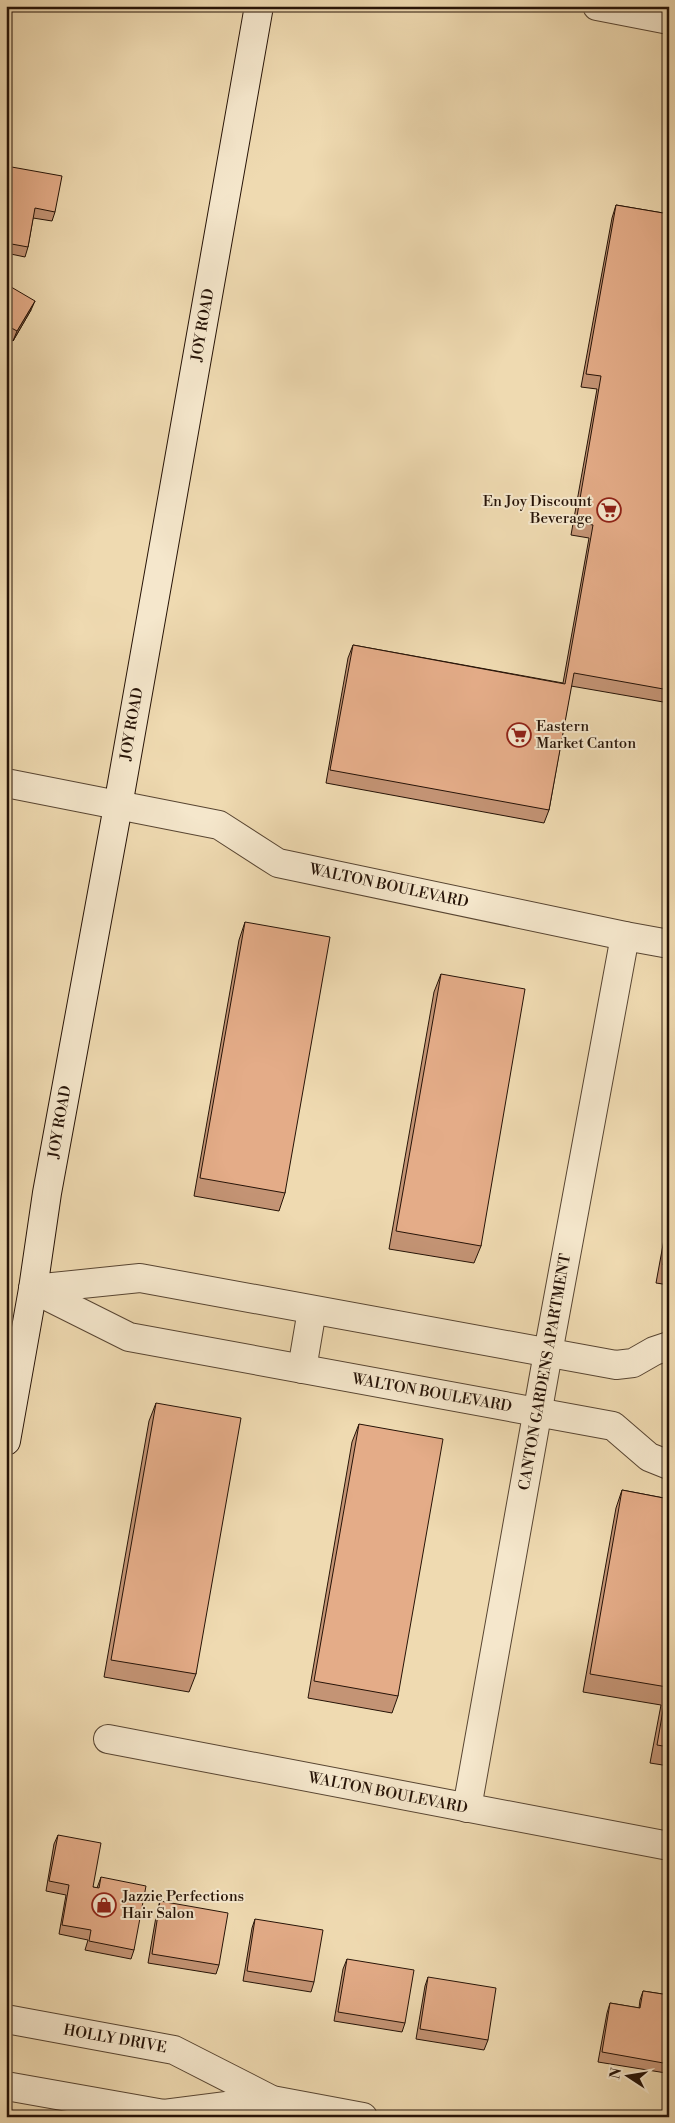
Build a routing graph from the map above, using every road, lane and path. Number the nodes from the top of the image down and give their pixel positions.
1 (259, 6) edge
2 (597, 6) edge
3 (669, 20) edge
4 (6, 783) edge
5 (118, 806) junction
6 (625, 936) junction
7 (669, 944) edge
8 (33, 1289) junction
9 (312, 1310) junction
10 (669, 1346) edge
11 (548, 1353) junction
12 (302, 1368) junction
13 (538, 1412) junction
14 (6, 1442) edge
15 (669, 1465) edge
16 (108, 1739) dead end
17 (467, 1808) junction
18 (669, 1846) edge
19 (6, 2019) edge
20 (6, 2086) edge
21 (272, 2100) junction
22 (363, 2117) edge

1 - 5 street, JOY ROAD
2 - 3 street
4 - 5 street, WALTON BOULEVARD
5 - 6 street, WALTON BOULEVARD
5 - 8 street, JOY ROAD
6 - 7 street, WALTON BOULEVARD
6 - 11 street, CANTON GARDENS APARTMENT
8 - 9 street
8 - 12 street, WALTON BOULEVARD
8 - 14 street, JOY ROAD
9 - 11 street
9 - 12 street
10 - 11 street
11 - 13 street, CANTON GARDENS APARTMENT
12 - 13 street, WALTON BOULEVARD
13 - 15 street, WALTON BOULEVARD
13 - 17 street, CANTON GARDENS APARTMENT
16 - 17 street, WALTON BOULEVARD
17 - 18 street, WALTON BOULEVARD
19 - 21 street, HOLLY DRIVE
20 - 21 street, HOLLY DRIVE
21 - 22 street, HOLLY DRIVE

